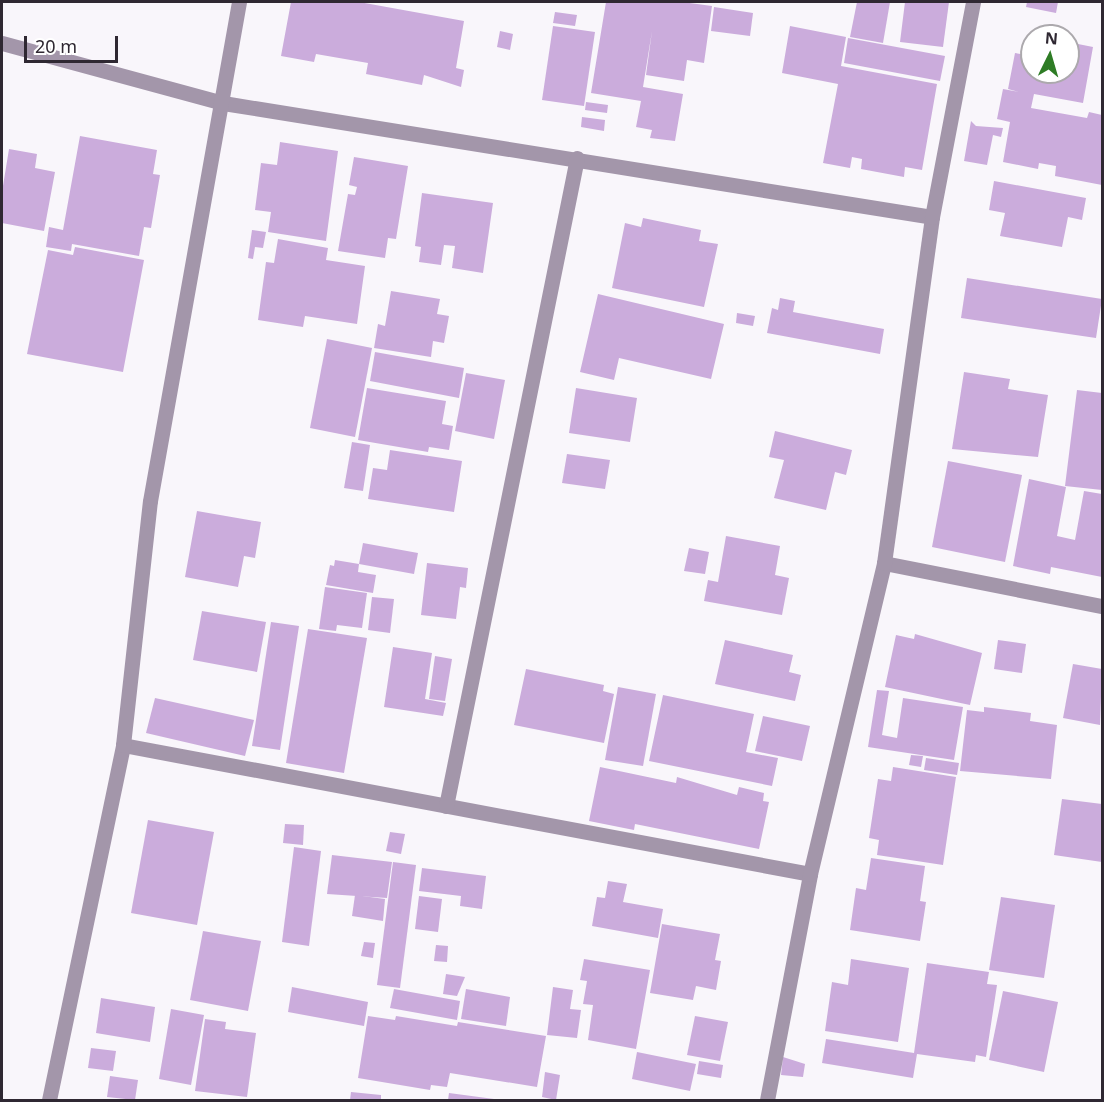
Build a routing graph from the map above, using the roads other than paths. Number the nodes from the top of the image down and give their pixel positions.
1 (239, 2) edge
2 (973, 2) edge
3 (2, 43) edge
4 (223, 103) junction
5 (578, 158) junction
6 (932, 217) junction
7 (885, 563) junction
8 (1102, 606) edge
9 (123, 745) junction
10 (446, 806) junction
11 (810, 874) junction
12 (49, 1101) edge
13 (767, 1101) edge

1 - 4 street
2 - 6 street
3 - 4 street
4 - 5 street
4 - 9 street
5 - 6 street
5 - 10 street
6 - 7 street
7 - 8 street
7 - 11 street
9 - 10 street
9 - 12 street
10 - 11 street
11 - 13 street

